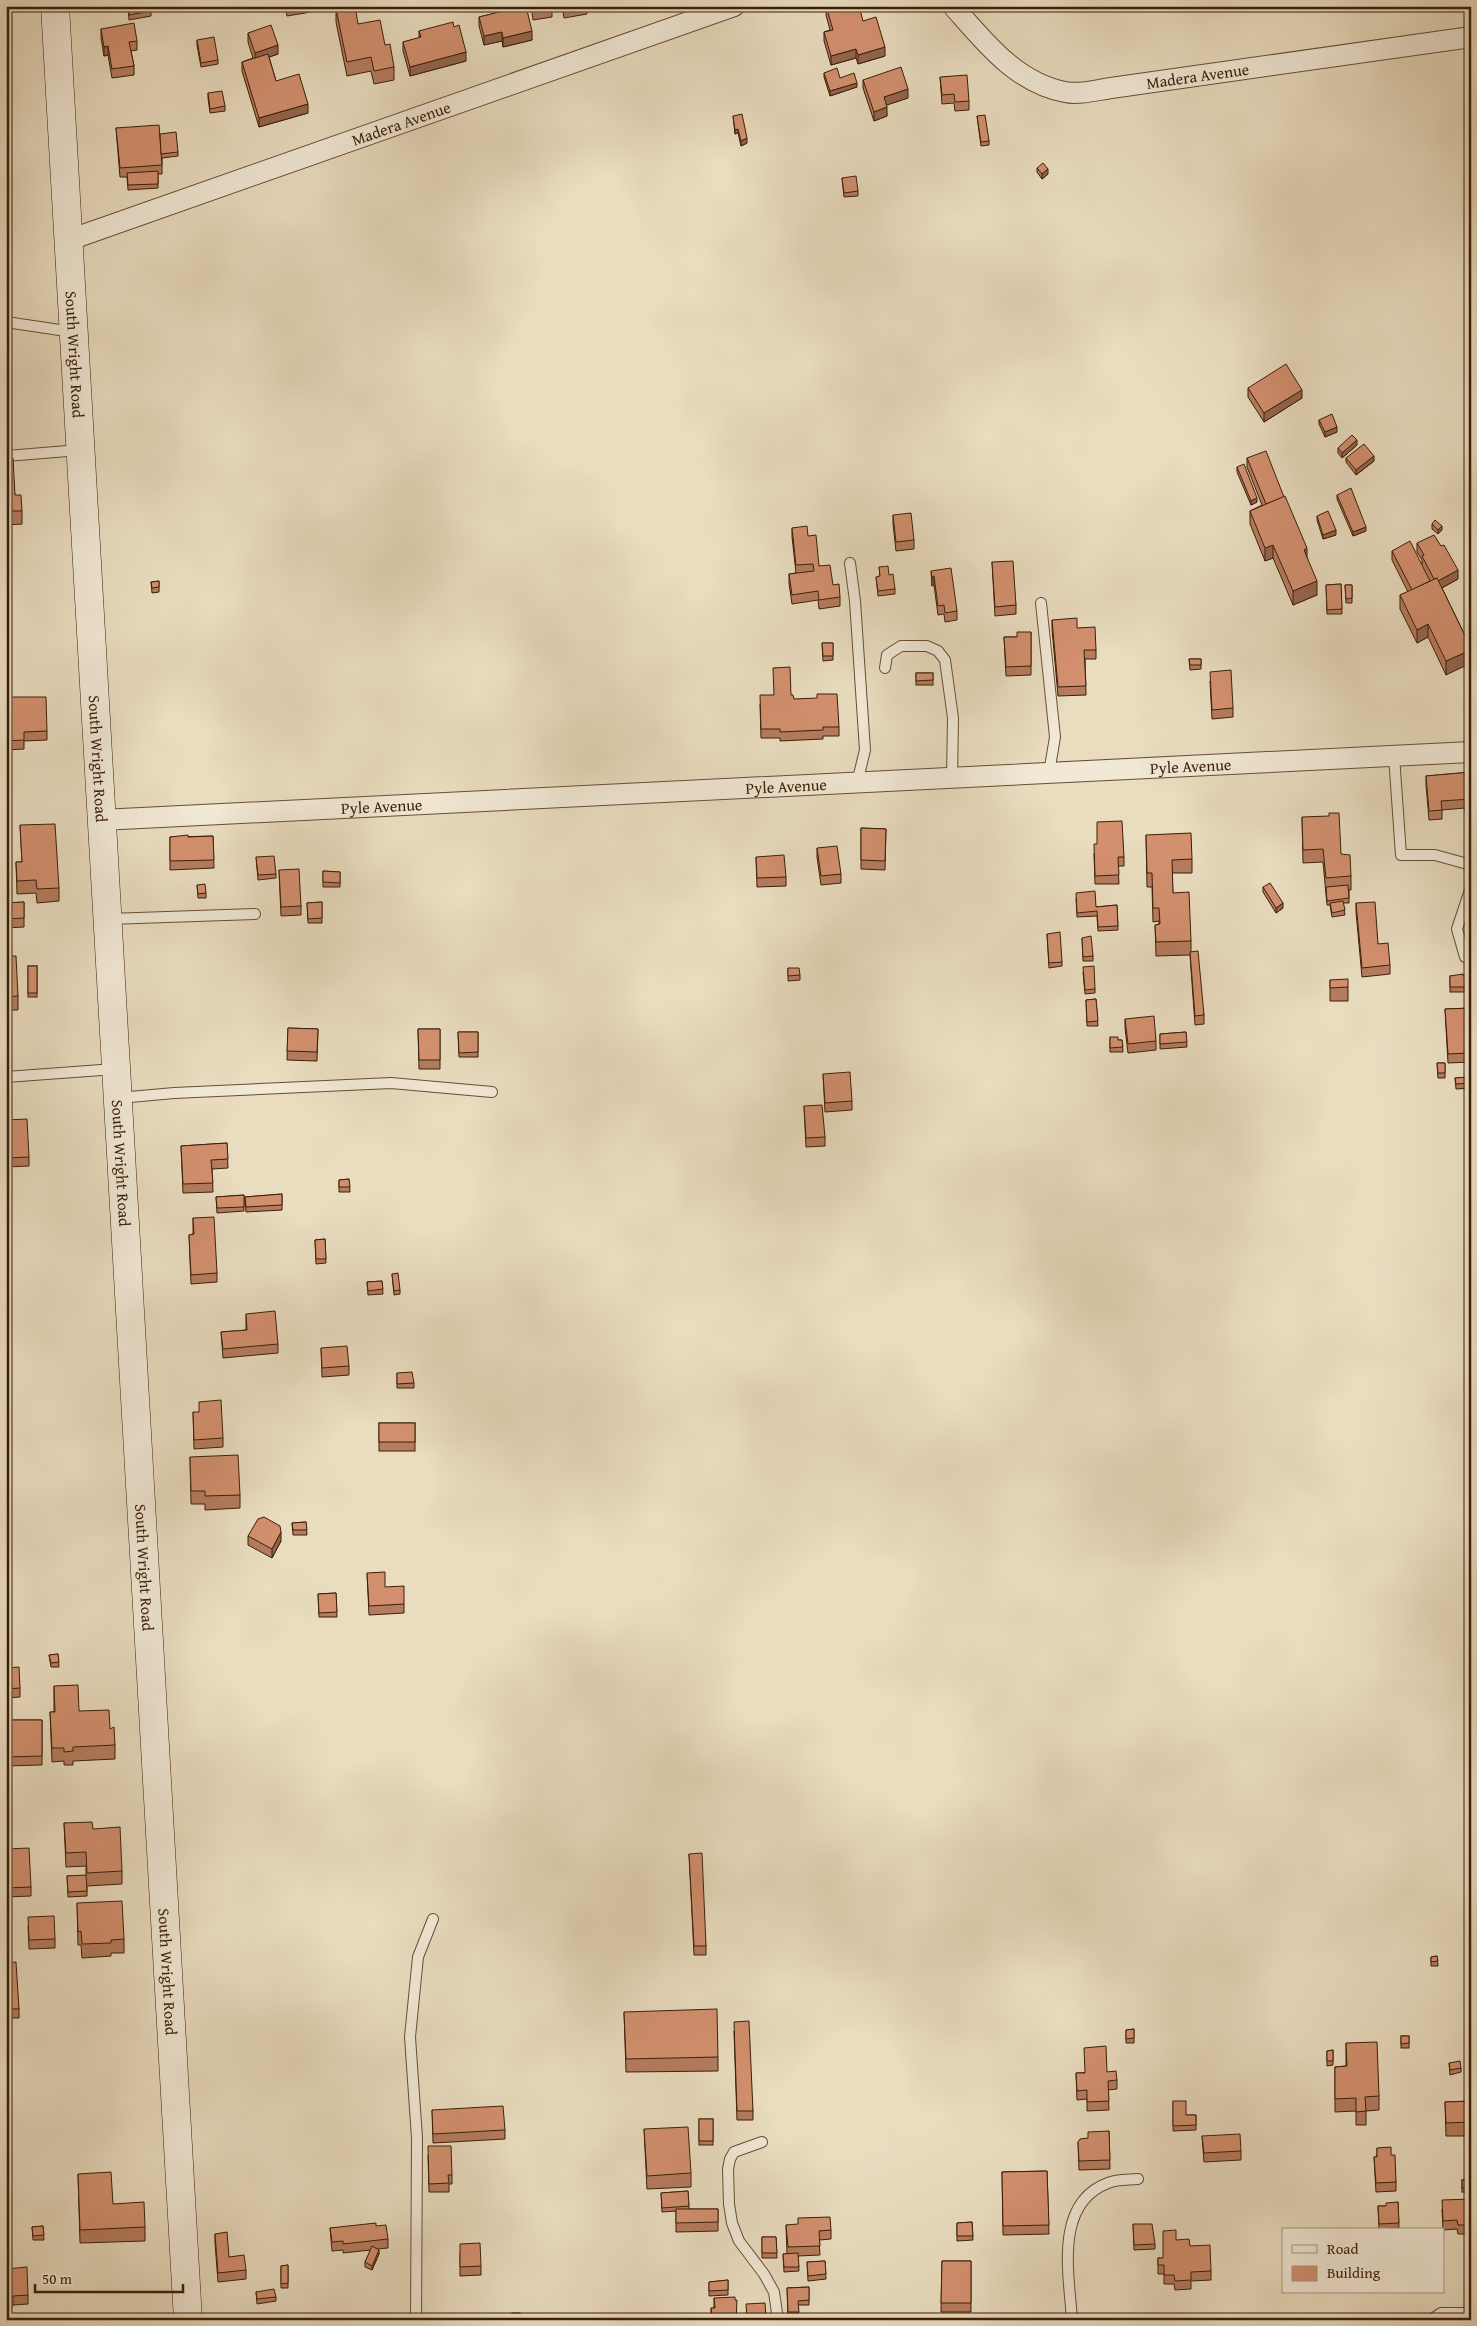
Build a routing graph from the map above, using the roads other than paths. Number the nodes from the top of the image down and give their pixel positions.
1 (55, 6) edge
2 (734, 6) edge
3 (953, 6) edge
4 (1471, 37) edge
5 (70, 240) junction
6 (6, 322) edge
7 (74, 332) junction
8 (81, 450) junction
9 (6, 456) edge
10 (850, 563) dead end
11 (1041, 603) dead end
12 (885, 668) dead end
13 (1471, 752) edge
14 (1394, 756) junction
15 (1049, 773) junction
16 (952, 778) junction
17 (857, 783) junction
18 (102, 820) junction
19 (1471, 865) edge
20 (1471, 887) edge
21 (255, 914) dead end
22 (107, 920) junction
23 (1464, 957) dead end
24 (116, 1069) junction
25 (6, 1077) edge
26 (492, 1092) dead end
27 (118, 1098) junction
28 (434, 1918) dead end
29 (762, 2142) dead end
30 (1138, 2179) dead end
31 (1471, 2313) edge
32 (188, 2320) edge
33 (416, 2320) edge
34 (778, 2320) edge
35 (1072, 2320) edge
36 (1431, 2320) edge

1 - 5 main road, South Wright Road
2 - 5 street, Madera Avenue
3 - 4 street, Madera Avenue
5 - 7 main road, South Wright Road
6 - 7 lane
7 - 8 main road, South Wright Road
8 - 9 lane
8 - 18 main road, South Wright Road
10 - 17 lane
11 - 15 lane
12 - 16 lane
13 - 14 street, Pyle Avenue
14 - 15 street, Pyle Avenue
14 - 19 lane
15 - 16 street, Pyle Avenue
16 - 17 street, Pyle Avenue
17 - 18 street, Pyle Avenue
18 - 22 main road, South Wright Road
20 - 23 lane
21 - 22 lane
22 - 24 main road, South Wright Road
24 - 25 lane
24 - 27 main road, South Wright Road
26 - 27 lane
27 - 32 main road, South Wright Road
28 - 33 lane
29 - 34 lane
30 - 35 lane
31 - 36 lane

